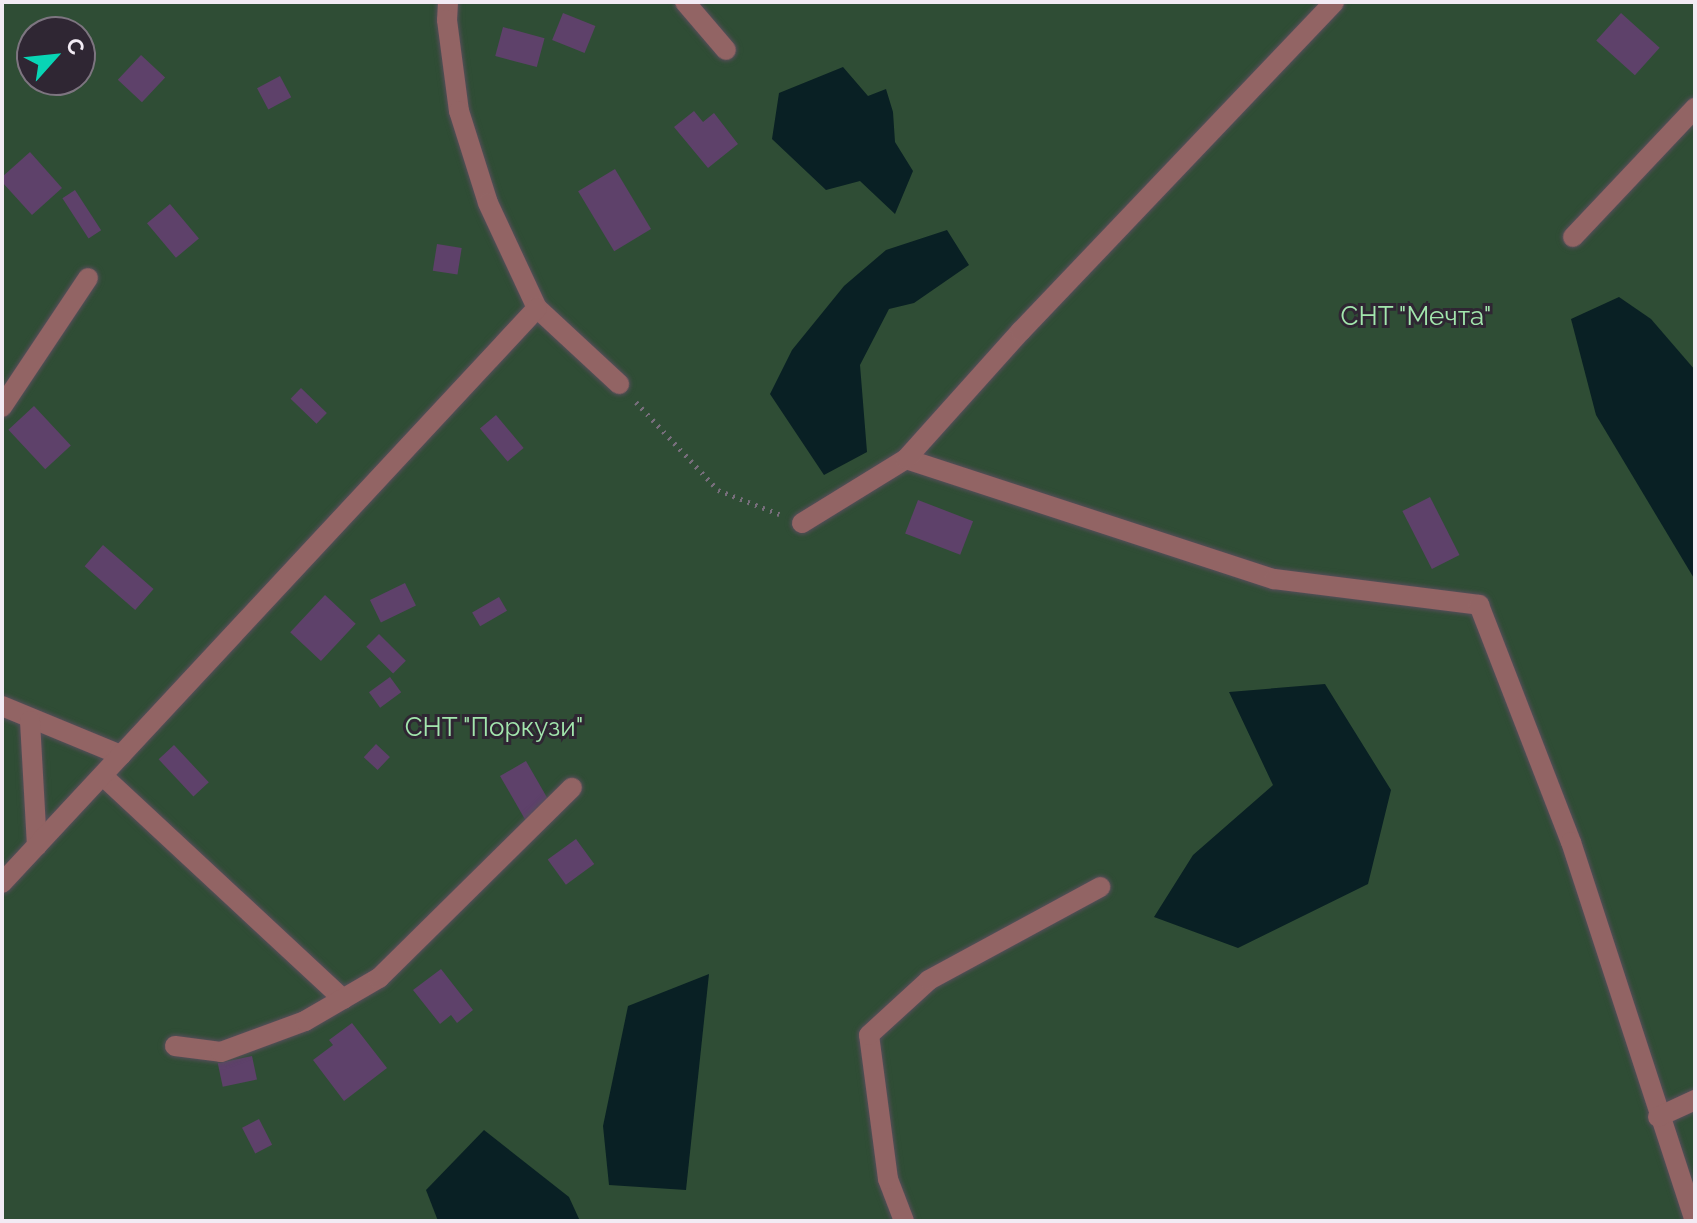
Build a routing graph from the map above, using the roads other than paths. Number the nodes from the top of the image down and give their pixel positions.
1 (448, 2) edge
2 (685, 2) edge
3 (1334, 2) edge
4 (726, 50) dead end
5 (1695, 108) edge
6 (1573, 237) dead end
7 (88, 278) dead end
8 (537, 308) junction
9 (619, 384) road end
10 (2, 407) edge
11 (906, 459) junction
12 (802, 523) road end
13 (2, 706) edge
14 (30, 721) junction
15 (121, 755) junction
16 (103, 776) junction
17 (572, 788) dead end
18 (37, 846) junction
19 (2, 883) edge
20 (1100, 887) dead end
21 (343, 999) junction
22 (175, 1046) dead end
23 (1695, 1100) edge
24 (1658, 1117) junction
25 (904, 1221) edge
26 (1695, 1221) edge

1 - 8 street
2 - 4 street
3 - 11 street
5 - 6 street
7 - 10 street
8 - 9 street
8 - 15 street
11 - 12 street
11 - 24 street
13 - 14 street
14 - 15 street
14 - 18 street
15 - 16 street
16 - 18 street
16 - 21 street
17 - 21 street
18 - 19 street
20 - 25 street
21 - 22 street
23 - 24 street
24 - 26 street

